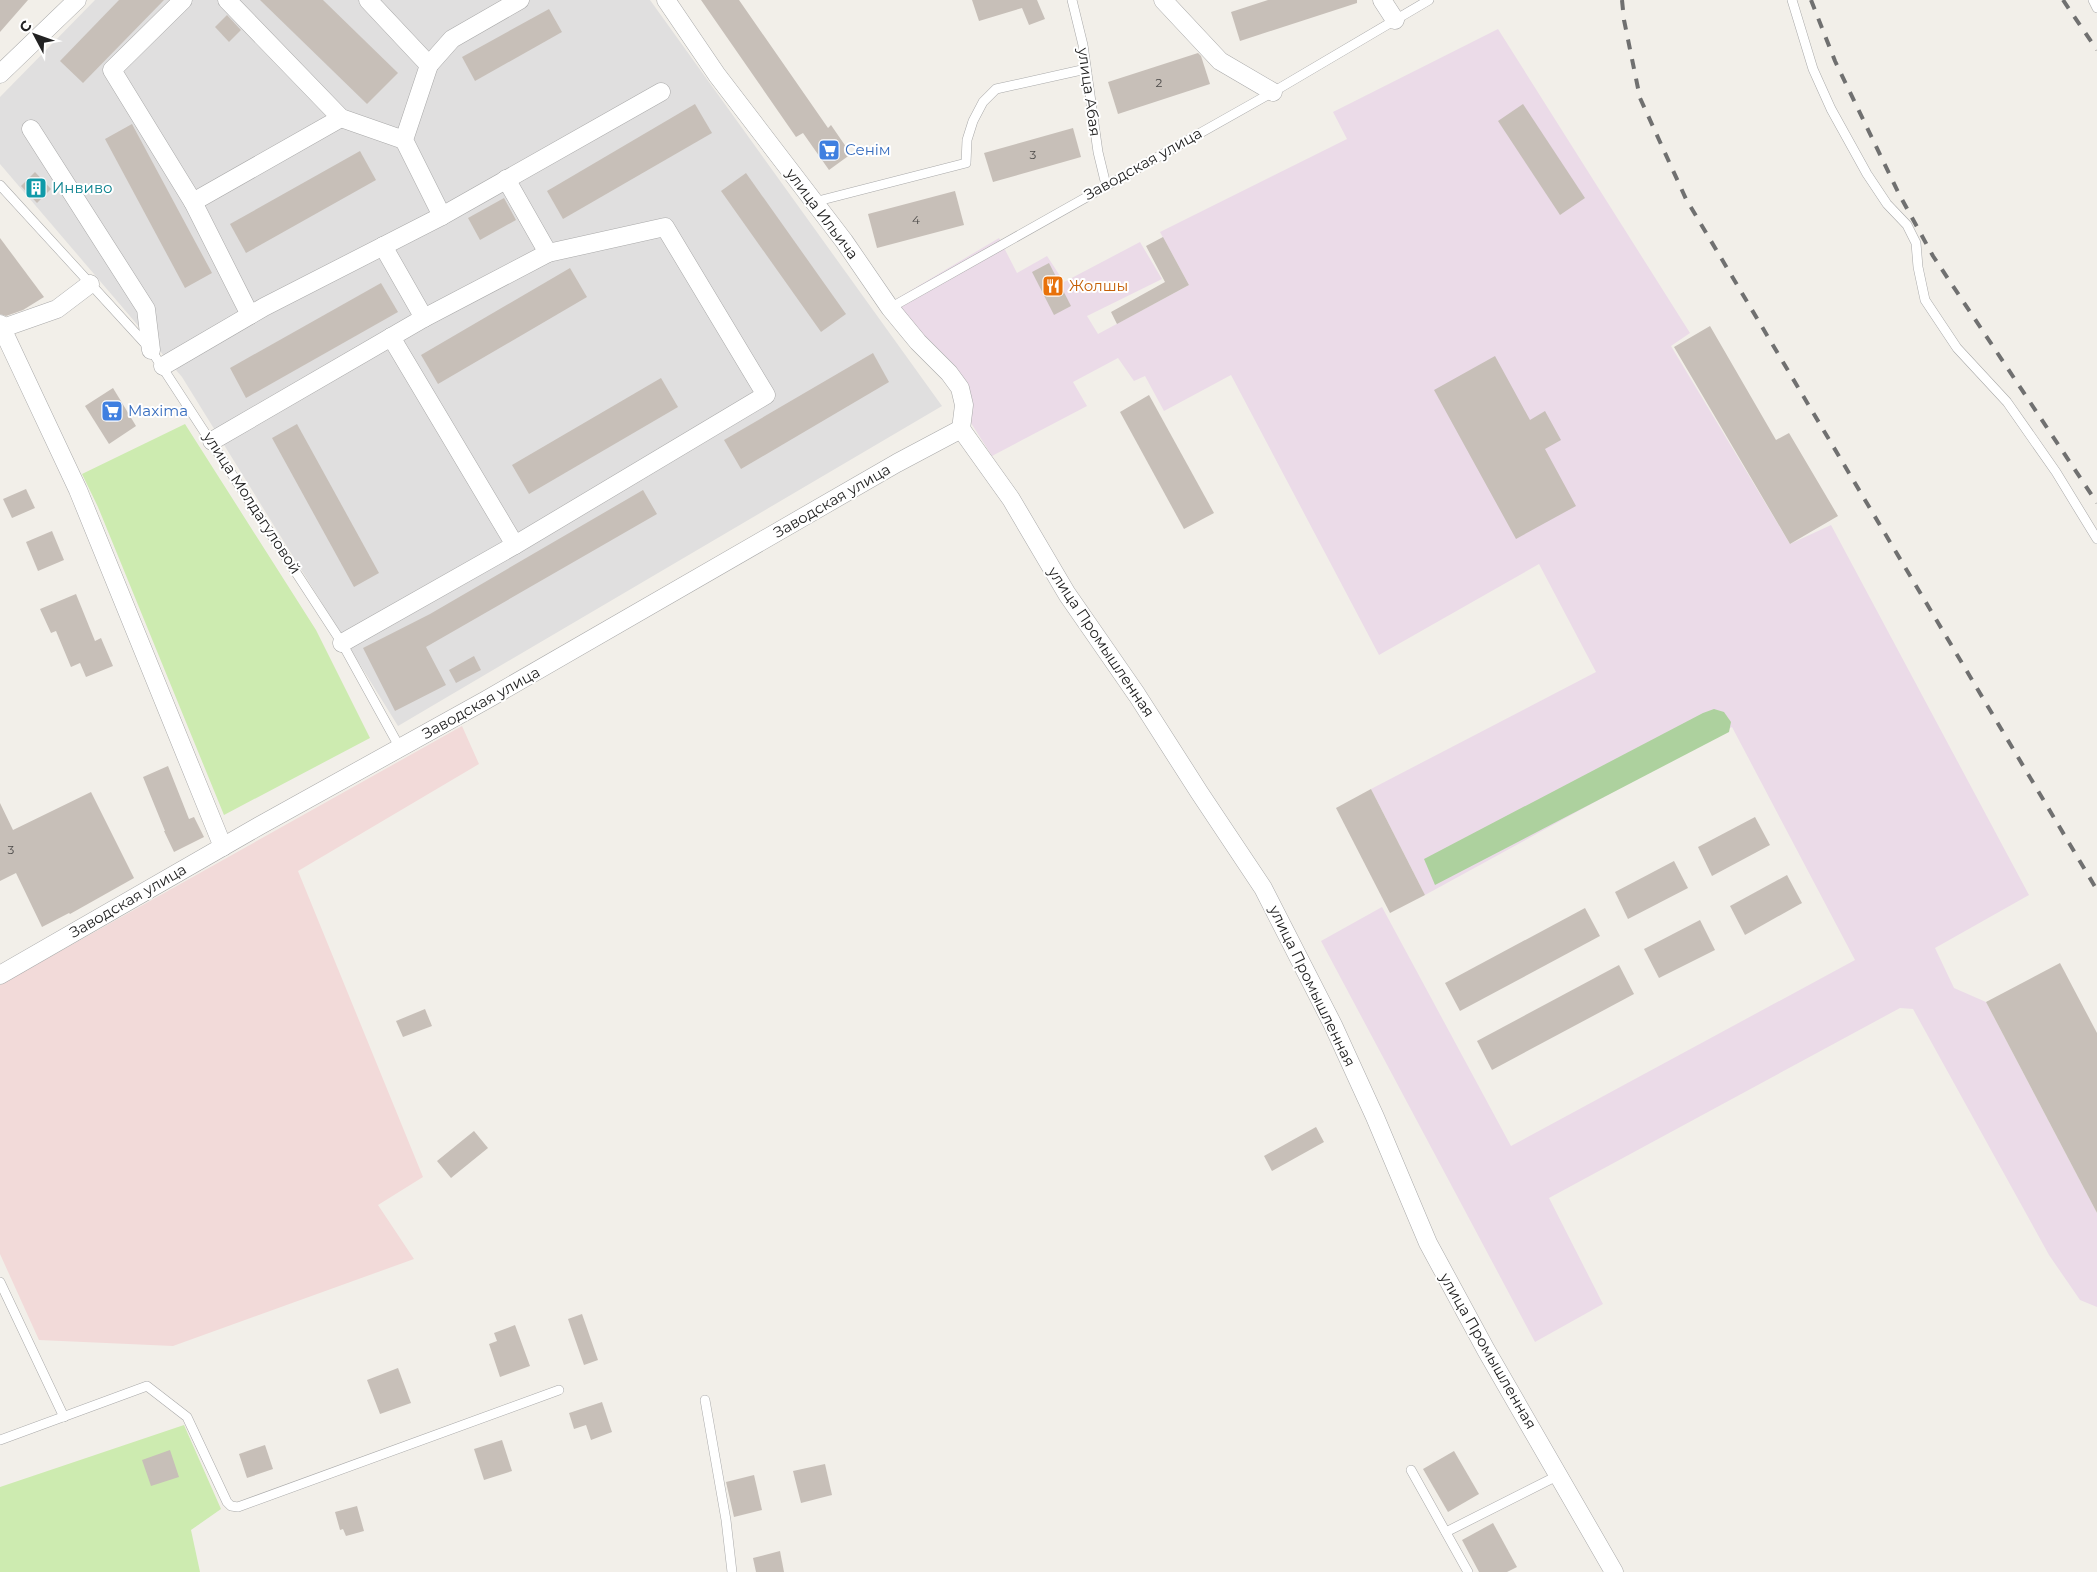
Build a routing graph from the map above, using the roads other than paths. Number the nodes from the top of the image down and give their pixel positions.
1 (77, 0) edge
2 (182, 0) edge
3 (227, 0) edge
4 (368, 0) edge
5 (520, 0) edge
6 (666, 0) edge
7 (1072, 0) edge
8 (1163, 0) edge
9 (1382, 0) edge
10 (1429, 0) edge
11 (1792, 0) edge
12 (2093, 0) edge
13 (2097, 8) edge
14 (1395, 20) junction
15 (429, 65) junction
16 (1086, 69) junction
17 (0, 74) edge
18 (661, 92) dead end
19 (1273, 92) junction
20 (341, 118) junction
21 (31, 129) dead end
22 (404, 140) junction
23 (506, 179) junction
24 (0, 185) edge
25 (1106, 185) junction
26 (193, 202) junction
27 (814, 202) junction
28 (442, 216) junction
29 (384, 246) junction
30 (548, 253) junction
31 (90, 284) junction
32 (890, 308) junction
33 (250, 315) junction
34 (424, 318) junction
35 (1, 327) edge
36 (391, 338) junction
37 (151, 350) junction
38 (163, 366) junction
39 (961, 429) junction
40 (212, 441) junction
41 (2097, 539) edge
42 (515, 545) junction
43 (342, 643) junction
44 (400, 748) junction
45 (223, 847) junction
46 (0, 975) edge
47 (0, 1282) edge
48 (559, 1390) dead end
49 (705, 1400) dead end
50 (64, 1417) junction
51 (0, 1440) edge
52 (1411, 1470) dead end
53 (1559, 1475) junction
54 (1446, 1532) junction
55 (732, 1572) edge
56 (1468, 1572) edge
57 (1614, 1572) edge

1 - 17 street
2 - 26 street
3 - 20 street
4 - 15 street
5 - 15 street
6 - 27 street, улица Ильича
7 - 16 lane, улица Абая
8 - 19 street
9 - 14 street
10 - 14 lane, Заводская улица
11 - 41 lane
12 - 13 lane
14 - 19 lane, Заводская улица
15 - 22 street
16 - 25 lane, улица Абая
16 - 27 lane
18 - 23 street
19 - 25 lane, Заводская улица
20 - 22 street
20 - 26 street
21 - 37 street
22 - 28 street
23 - 28 street
23 - 30 street
24 - 31 lane, улица Молдагуловой
25 - 32 lane, Заводская улица
26 - 33 street
27 - 32 street, улица Ильича
28 - 29 street
29 - 33 street
29 - 34 street
30 - 34 street
30 - 42 street
31 - 35 street
31 - 37 lane, улица Молдагуловой
32 - 39 street, улица Ильича
33 - 38 street
34 - 36 street
35 - 45 street
36 - 40 street
36 - 42 street
37 - 38 lane, улица Молдагуловой
38 - 40 lane, улица Молдагуловой
39 - 44 street, Заводская улица
39 - 53 street, улица Промышленная
40 - 43 lane, улица Молдагуловой
42 - 43 street
43 - 44 lane, улица Молдагуловой
44 - 45 street, Заводская улица
45 - 46 street, Заводская улица
47 - 50 lane
48 - 50 lane
49 - 55 lane
50 - 51 lane
52 - 54 lane
53 - 54 lane
53 - 57 street, улица Промышленная
54 - 56 lane

